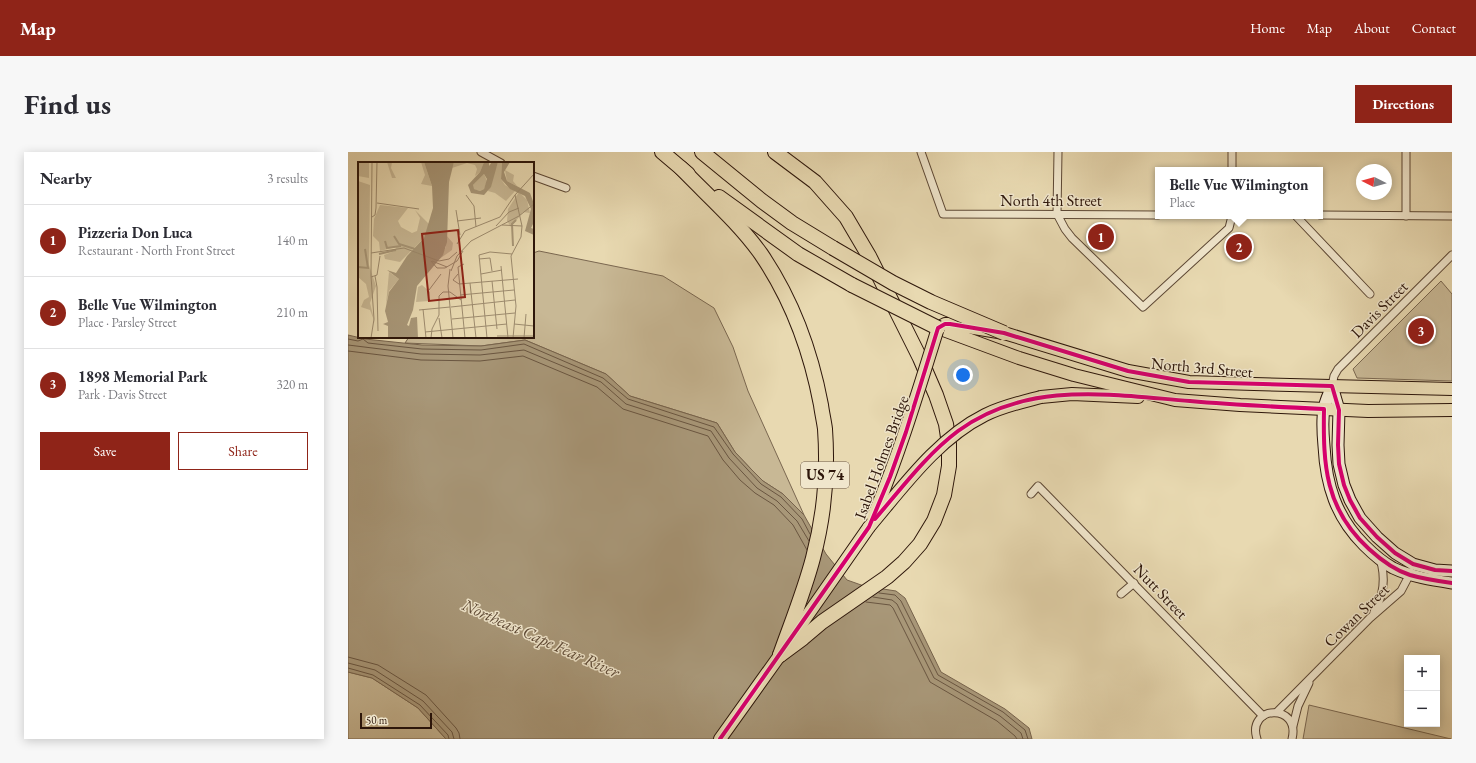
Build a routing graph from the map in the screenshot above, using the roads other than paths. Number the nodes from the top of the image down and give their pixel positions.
1 (481, 152) edge
2 (662, 152) edge
3 (702, 152) edge
4 (776, 152) edge
5 (921, 152) edge
6 (1058, 152) edge
7 (1232, 152) edge
8 (1406, 152) edge
9 (499, 162) edge
10 (1232, 167) edge
11 (681, 168) junction
12 (534, 176) edge
13 (566, 188) dead end
14 (1057, 214) junction
15 (1155, 215) edge
16 (1323, 216) edge
17 (1406, 216) junction
18 (1452, 216) edge
19 (1231, 219) edge
20 (1299, 219) edge
21 (1452, 255) edge
22 (1370, 294) dead end
23 (938, 328) junction
24 (1004, 333) junction
25 (1332, 386) junction
26 (1452, 388) edge
27 (1175, 400) junction
28 (1324, 409) junction
29 (1339, 410) junction
30 (1452, 410) edge
31 (1031, 494) dead end
32 (869, 527) junction
33 (1380, 559) junction
34 (1413, 564) junction
35 (1452, 571) edge
36 (1410, 575) junction
37 (1134, 583) junction
38 (1452, 583) edge
39 (1121, 594) dead end
40 (1370, 618) junction
41 (780, 655) junction
42 (1310, 680) junction
43 (1277, 712) junction
44 (1262, 716) junction
45 (1293, 726) junction
46 (720, 739) edge
47 (1256, 739) edge
48 (1292, 739) edge

1 - 9 street
2 - 11 highway, US 74
3 - 24 highway, bridge
4 - 41 highway, US 74
5 - 14 street, North 4th Street
6 - 14 street
7 - 10 street
8 - 17 street
11 - 23 highway, bridge
11 - 41 highway, US 74
12 - 13 street
14 - 15 street, North 4th Street
14 - 19 street
16 - 17 street
17 - 18 street
20 - 22 street
21 - 25 street, Davis Street
23 - 24 main road, bridge
23 - 27 main road, North 3rd Street
23 - 32 main road, Isabel Holmes Bridge, bridge
24 - 25 main road, North 3rd Street
25 - 26 main road, North 3rd Street
25 - 28 main road
25 - 29 main road
27 - 28 main road, North 3rd Street
27 - 32 main road, bridge
28 - 29 main road, North 3rd Street
28 - 33 main road
29 - 30 main road, North 3rd Street
29 - 34 main road
31 - 37 street, Nutt Street
32 - 41 main road, Isabel Holmes Bridge / US 74
33 - 36 main road
33 - 40 street
34 - 35 main road
34 - 36 street, Cowan Street
36 - 38 main road
36 - 40 street, Cowan Street
37 - 39 street
37 - 44 street, Nutt Street
40 - 42 street, Cowan Street
41 - 46 main road, Isabel Holmes Bridge / US 74
42 - 43 street, Cowan Street
42 - 45 street, Cowan Street
43 - 44 street
43 - 45 street
44 - 47 street
45 - 48 street, Cowan Street

